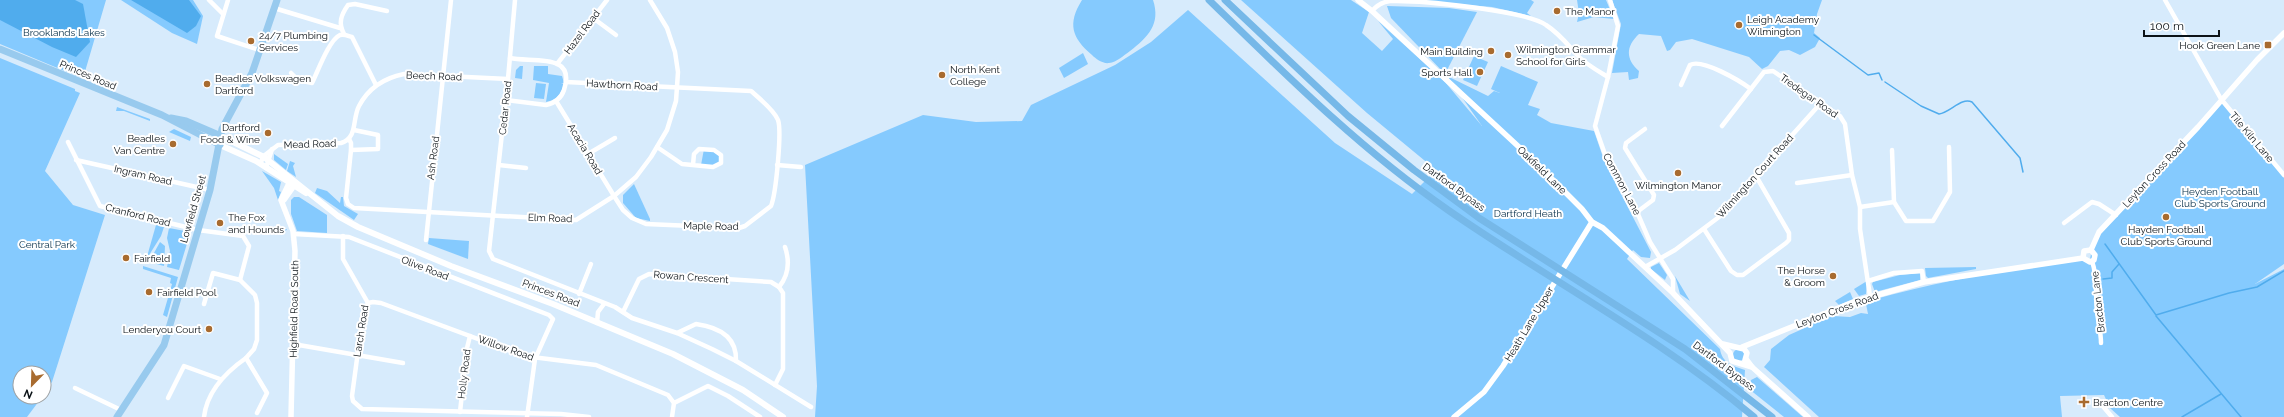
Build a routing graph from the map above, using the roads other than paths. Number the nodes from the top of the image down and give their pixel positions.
1 (210, 0) edge
2 (228, 0) edge
3 (277, 0) edge
4 (451, 0) edge
5 (515, 0) edge
6 (607, 0) edge
7 (650, 0) edge
8 (1208, 0) edge
9 (1225, 0) edge
10 (1358, 0) edge
11 (1610, 0) edge
12 (2165, 0) edge
13 (274, 8) junction
14 (387, 11) dead end
15 (1372, 11) junction
16 (223, 14) junction
17 (593, 18) junction
18 (340, 28) junction
19 (2284, 33) edge
20 (344, 34) junction
21 (616, 34) dead end
22 (0, 49) edge
23 (259, 50) junction
24 (510, 58) junction
25 (558, 64) junction
26 (291, 73) dead end
27 (443, 77) junction
28 (1608, 77) junction
29 (508, 79) junction
30 (566, 82) junction
31 (376, 84) junction
32 (1681, 85) dead end
33 (677, 88) junction
34 (1751, 89) junction
35 (2221, 99) junction
36 (506, 100) junction
37 (556, 101) junction
38 (1820, 104) junction
39 (169, 118) junction
40 (1722, 126) dead end
41 (1645, 129) dead end
42 (354, 130) junction
43 (221, 136) junction
44 (615, 138) dead end
45 (349, 139) junction
46 (68, 142) dead end
47 (220, 145) junction
48 (657, 147) junction
49 (1949, 147) dead end
50 (272, 149) junction
51 (351, 150) junction
52 (1892, 150) dead end
53 (588, 154) junction
54 (264, 157) junction
55 (76, 160) junction
56 (269, 161) junction
57 (260, 163) junction
58 (499, 165) junction
59 (693, 165) junction
60 (777, 165) junction
61 (800, 167) dead end
62 (266, 168) junction
63 (526, 168) dead end
64 (1852, 175) junction
65 (2284, 175) edge
66 (1756, 176) junction
67 (292, 182) junction
68 (1797, 183) dead end
69 (210, 190) junction
70 (614, 196) junction
71 (1894, 202) junction
72 (1860, 207) junction
73 (427, 212) junction
74 (1638, 212) junction
75 (2116, 215) junction
76 (494, 216) junction
77 (1592, 222) junction
78 (2064, 223) dead end
79 (1704, 229) junction
80 (198, 230) junction
81 (294, 234) junction
82 (343, 236) junction
83 (426, 240) dead end
84 (785, 247) dead end
85 (2091, 250) junction
86 (1660, 258) junction
87 (2083, 258) junction
88 (2092, 261) junction
89 (591, 264) dead end
90 (1645, 267) junction
91 (240, 280) junction
92 (1868, 281) junction
93 (1924, 282) junction
94 (779, 287) junction
95 (1673, 293) junction
96 (579, 294) junction
97 (1870, 296) junction
98 (368, 303) junction
99 (204, 304) dead end
100 (604, 304) junction
101 (623, 312) junction
102 (598, 323) junction
103 (676, 333) junction
104 (470, 336) junction
105 (2101, 342) dead end
106 (1752, 343) junction
107 (293, 344) junction
108 (1722, 344) junction
109 (1742, 347) junction
110 (1734, 348) junction
111 (1730, 353) junction
112 (357, 355) junction
113 (1746, 356) junction
114 (246, 358) junction
115 (535, 359) junction
116 (736, 361) junction
117 (403, 363) dead end
118 (1740, 364) junction
119 (1752, 367) junction
120 (220, 379) junction
121 (775, 385) junction
122 (75, 388) dead end
123 (168, 398) dead end
124 (674, 403) junction
125 (2101, 404) dead end
126 (811, 407) dead end
127 (460, 412) junction
128 (257, 413) dead end
129 (119, 415) edge
130 (527, 415) edge
131 (204, 417) edge
132 (291, 417) edge
133 (589, 417) edge
134 (672, 417) edge
135 (760, 417) edge
136 (783, 417) edge
137 (1454, 417) edge
138 (1754, 417) edge
139 (1772, 417) edge
140 (1808, 417) edge
141 (2112, 417) edge

1 - 16 street
2 - 16 street
3 - 13 main road, Lowfield Street
4 - 27 street, Ash Road
5 - 24 street, Cedar Road
6 - 17 street, Hazel Road
7 - 33 street, Elm Road
8 - 138 highway, Dartford Bypass
9 - 139 highway, Dartford Bypass
10 - 15 street, Oakfield Lane
11 - 28 street, Common Lane
12 - 35 street
13 - 18 street
13 - 23 main road, Lowfield Street
14 - 18 street
15 - 28 street
15 - 77 street, Oakfield Lane
16 - 23 street
17 - 21 street
17 - 25 street, Hazel Road
18 - 20 street
19 - 35 street, Leyton Cross Road
20 - 26 street
20 - 31 street
22 - 39 main road, Princes Road
23 - 43 main road, Lowfield Street
24 - 25 street, Hazel Road
24 - 29 street, Cedar Road
25 - 30 street, Hazel Road
27 - 29 street, Beech Road
27 - 31 street, Beech Road
27 - 73 street, Ash Road
28 - 74 street, Common Lane
29 - 36 street, Cedar Road
30 - 33 street, Hawthorn Road
30 - 37 street
31 - 42 street
32 - 34 street
33 - 48 street, Elm Road
33 - 60 street, Maple Road
34 - 38 street, Tredegar Road
34 - 40 street, Tredegar Road
35 - 65 street, Tile Kiln Lane
35 - 75 street, Leyton Cross Road
36 - 37 street
36 - 58 street, Cedar Road
37 - 53 street, Acacia Road
38 - 64 street, Tredegar Road
38 - 66 street, Wilmington Court Road
39 - 43 main road, Princes Road
39 - 47 main road, Princes Road
41 - 74 street
42 - 45 street
42 - 51 street
43 - 47 main road, Lowfield Street
43 - 54 main road, Princes Road
44 - 53 street
45 - 50 street, Mead Road
45 - 51 street, Elm Road
46 - 55 street, Cranford Road
47 - 57 main road, Princes Road
47 - 69 main road, Lowfield Street
48 - 59 street
48 - 70 street, Elm Road
49 - 71 street
50 - 54 street, Mead Road
50 - 56 street, Mead Road
51 - 73 street, Elm Road
52 - 71 street
53 - 70 street, Acacia Road
54 - 56 main road, Princes Road
54 - 57 street, Mead Road
55 - 69 street, Ingram Road
55 - 80 street, Cranford Road
56 - 62 street, Mead Road
56 - 67 main road, Princes Road
57 - 62 main road, Princes Road
58 - 63 street
58 - 76 street, Cedar Road
59 - 59 street
60 - 61 street
60 - 70 street, Maple Road
62 - 67 main road, Princes Road
64 - 68 street
64 - 72 street, Tredegar Road
66 - 79 street, Wilmington Court Road
66 - 79 street
67 - 81 street, Highfield Road South
67 - 102 main road, Princes Road
69 - 80 main road, Lowfield Street
70 - 76 street, Elm Road
71 - 72 street
72 - 92 street, Tredegar Road
73 - 76 street, Elm Road
73 - 83 street, Ash Road
74 - 86 street, Common Lane
75 - 78 street
75 - 85 street, Leyton Cross Road
76 - 96 street, Cedar Road
77 - 90 street, Oakfield Lane
77 - 137 street, Heath Lane Upper
79 - 86 street, Wilmington Court Road
80 - 91 street, Cranford Road
80 - 129 main road, Lowfield Street
81 - 82 street, Olive Road
81 - 107 street, Highfield Road South
82 - 98 street, Larch Road
82 - 115 street, Olive Road
84 - 94 street
85 - 87 street, Leyton Cross Road
85 - 88 street, Leyton Cross Road
86 - 90 street, Wilmington Court Road
86 - 95 street, Common Lane
87 - 88 street, Leyton Cross Road
87 - 93 street, Leyton Cross Road
88 - 105 street, Bracton Lane
89 - 96 street
90 - 95 street, Oakfield Lane
91 - 99 street
91 - 114 street
92 - 93 street, Leyton Cross Road
92 - 97 street, Tredegar Road
93 - 97 street, Leyton Cross Road
94 - 101 street, Rowan Crescent
94 - 121 street
95 - 108 street, Oakfield Lane
96 - 100 street, Cedar Road
97 - 106 street, Leyton Cross Road
98 - 104 street, Willow Road
98 - 112 street, Larch Road
100 - 101 street, Cedar Road
100 - 102 street
101 - 103 street, Cedar Road
102 - 136 main road, Princes Road
103 - 116 street, Cedar Road
103 - 116 street
104 - 115 street, Willow Road
104 - 127 street, Holly Road
106 - 109 street, Leyton Cross Road
106 - 113 street
107 - 112 street
107 - 132 street, Highfield Road South
108 - 110 street, Oakfield Lane
108 - 111 street, Oakfield Lane
109 - 110 street, Oakfield Lane
109 - 113 street
110 - 111 street
111 - 118 street, Oakfield Lane
112 - 117 street
112 - 127 street, Larch Road
113 - 118 street
113 - 119 street
114 - 120 street
114 - 128 street
115 - 124 street, Willow Road
115 - 130 street
116 - 121 street, Cedar Road
118 - 119 street
119 - 140 street
120 - 123 street
120 - 131 street
121 - 126 street, Cedar Road
122 - 129 street
124 - 134 street
124 - 135 street
125 - 141 street
127 - 130 street
130 - 133 street

